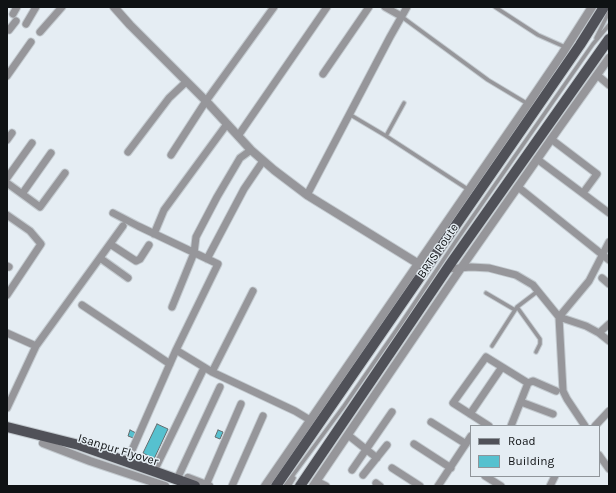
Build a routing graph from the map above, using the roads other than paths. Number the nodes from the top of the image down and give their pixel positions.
1 (17, 7) edge
2 (36, 7) edge
3 (62, 7) edge
4 (114, 7) edge
5 (274, 7) edge
6 (327, 7) edge
7 (369, 7) edge
8 (385, 7) edge
9 (407, 7) edge
10 (495, 7) edge
11 (592, 7) edge
12 (604, 7) edge
13 (609, 12) edge
14 (401, 16) junction
15 (26, 24) dead end
16 (609, 26) edge
17 (8, 31) edge
18 (40, 32) dead end
19 (609, 39) edge
20 (31, 42) dead end
21 (593, 44) junction
22 (566, 48) junction
23 (609, 58) edge
24 (322, 74) dead end
25 (597, 75) junction
26 (7, 76) edge
27 (186, 82) junction
28 (609, 85) edge
29 (206, 101) junction
30 (404, 103) dead end
31 (528, 104) junction
32 (349, 114) junction
33 (227, 124) junction
34 (12, 133) dead end
35 (238, 136) junction
36 (386, 136) junction
37 (552, 138) junction
38 (7, 140) edge
39 (32, 143) dead end
40 (251, 150) junction
41 (128, 152) dead end
42 (51, 153) dead end
43 (171, 156) dead end
44 (538, 159) junction
45 (263, 161) junction
46 (65, 173) dead end
47 (7, 178) edge
48 (7, 184) edge
49 (518, 186) junction
50 (469, 190) junction
51 (583, 193) junction
52 (22, 194) junction
53 (307, 195) junction
54 (113, 213) dead end
55 (609, 213) edge
56 (7, 215) edge
57 (123, 226) dead end
58 (476, 227) junction
59 (154, 234) junction
60 (485, 234) junction
61 (609, 242) edge
62 (110, 244) junction
63 (149, 245) dead end
64 (194, 253) junction
65 (603, 254) junction
66 (100, 258) junction
67 (207, 259) junction
68 (609, 260) edge
69 (422, 266) junction
70 (461, 268) junction
71 (447, 269) junction
72 (128, 278) dead end
73 (602, 278) dead end
74 (609, 284) edge
75 (253, 291) dead end
76 (538, 291) junction
77 (486, 293) dead end
78 (7, 295) edge
79 (82, 305) dead end
80 (172, 307) dead end
81 (516, 309) junction
82 (559, 317) junction
83 (609, 324) edge
84 (409, 325) junction
85 (419, 330) junction
86 (7, 333) edge
87 (599, 333) junction
88 (609, 341) edge
89 (36, 346) junction
90 (492, 346) dead end
91 (176, 350) junction
92 (536, 352) dead end
93 (170, 364) junction
94 (502, 367) junction
95 (204, 368) junction
96 (212, 372) junction
97 (528, 383) junction
98 (220, 387) dead end
99 (556, 391) dead end
100 (521, 402) junction
101 (241, 404) dead end
102 (7, 408) edge
103 (609, 411) edge
104 (392, 412) dead end
105 (470, 414) junction
106 (553, 414) dead end
107 (263, 416) dead end
108 (310, 420) junction
109 (431, 422) dead end
110 (487, 425) edge
111 (511, 425) edge
112 (584, 425) edge
113 (596, 425) edge
114 (7, 427) edge
115 (7, 433) edge
116 (348, 435) junction
117 (470, 438) edge
118 (43, 443) junction
119 (414, 444) dead end
120 (466, 444) junction
121 (387, 445) dead end
122 (78, 448) junction
123 (367, 449) junction
124 (129, 457) junction
125 (600, 457) edge
126 (377, 458) junction
127 (156, 467) junction
128 (299, 468) junction
129 (392, 468) dead end
130 (451, 468) junction
131 (609, 469) edge
132 (352, 470) dead end
133 (179, 475) junction
134 (363, 475) dead end
135 (488, 477) edge
136 (552, 481) edge
137 (315, 484) edge
138 (165, 486) edge
139 (184, 486) edge
140 (195, 486) edge
141 (208, 486) edge
142 (232, 486) edge
143 (265, 486) edge
144 (276, 486) edge
145 (285, 486) edge
146 (289, 486) edge
147 (300, 486) edge
148 (326, 486) edge
149 (420, 486) edge
150 (438, 486) edge
151 (501, 486) edge
152 (558, 486) edge

1 - 17 street
2 - 15 street
3 - 18 street
4 - 27 street
5 - 29 street
6 - 35 street
7 - 24 street
8 - 14 street
9 - 14 street
10 - 22 lane
11 - 22 street
12 - 69 main road
13 - 21 lane
14 - 31 lane
14 - 32 street
16 - 21 lane
19 - 58 main road
20 - 26 street
21 - 128 lane, BRTS Route
22 - 31 street
23 - 25 street
25 - 28 street
25 - 37 street
27 - 29 street
27 - 41 street
29 - 33 street
29 - 43 street
30 - 36 lane
31 - 50 street
32 - 36 lane
32 - 53 street
33 - 35 street
33 - 59 street
34 - 38 street
35 - 40 street
36 - 50 lane
37 - 44 street
37 - 51 street
39 - 47 street
40 - 45 street
40 - 64 street
42 - 52 street
44 - 49 street
44 - 51 street
45 - 53 street
45 - 67 street
46 - 52 street
48 - 52 street
49 - 60 street
49 - 65 street
50 - 69 street
51 - 55 street
53 - 69 street
54 - 59 street
56 - 78 street
57 - 62 street
58 - 60 street
58 - 71 main road
59 - 64 street
60 - 70 street
61 - 65 street
62 - 63 street
62 - 66 street
64 - 67 street
64 - 80 street
65 - 68 street
65 - 82 street
66 - 72 street
66 - 89 street
67 - 91 street
69 - 108 street
69 - 144 main road
70 - 71 street
70 - 76 street
70 - 85 street
71 - 84 main road
73 - 74 street
75 - 96 street
76 - 81 lane
76 - 82 street
77 - 81 lane
79 - 93 street
81 - 90 lane
81 - 92 lane
82 - 87 street
82 - 112 street
83 - 87 street
84 - 85 street
84 - 147 main road
85 - 116 street
86 - 89 street
87 - 88 street
89 - 102 street
91 - 93 street
91 - 95 street
93 - 124 street
94 - 97 street
94 - 105 street
94 - 105 street
95 - 96 street
95 - 127 street
96 - 108 street
97 - 99 street
97 - 100 street
98 - 133 street
100 - 106 street
100 - 111 street
101 - 141 street
103 - 113 street
104 - 123 street
105 - 110 street
107 - 142 street
108 - 143 street
109 - 120 street
114 - 122 main road
115 - 118 main road, Isanpur Flyover
116 - 123 street
116 - 137 street
117 - 120 street
118 - 122 main road, Isanpur Flyover
118 - 138 street
119 - 130 street
120 - 130 street
121 - 126 street
122 - 124 street
122 - 139 main road, Isanpur Flyover
122 - 140 main road, Isanpur Flyover
123 - 126 street
123 - 132 street
124 - 127 street
125 - 131 street
126 - 134 street
127 - 133 street
128 - 145 lane, BRTS Route
128 - 146 lane, BRTS Route
129 - 149 street
130 - 150 street
133 - 141 street
135 - 151 street
136 - 152 street
137 - 148 street

